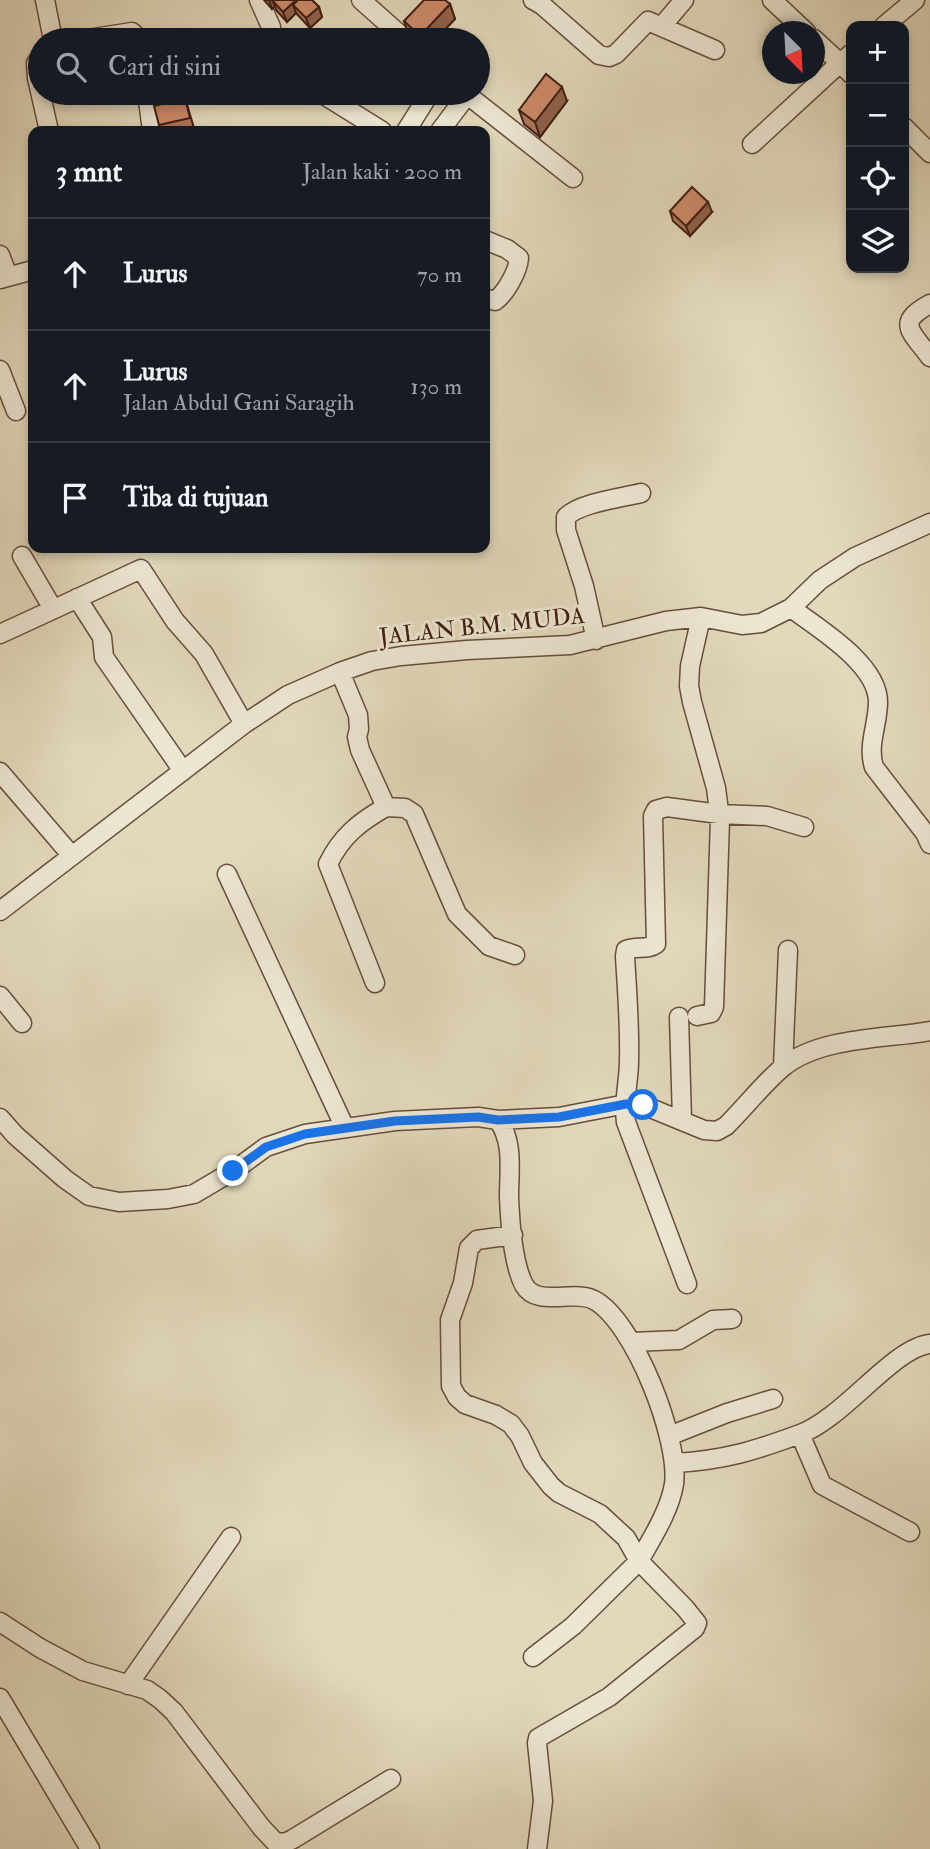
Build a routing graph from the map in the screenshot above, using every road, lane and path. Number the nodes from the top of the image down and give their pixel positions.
1 (45, 0) edge
2 (260, 0) edge
3 (361, 0) edge
4 (533, 0) edge
5 (684, 0) edge
6 (772, 0) edge
7 (915, 0) edge
8 (794, 21) edge
9 (890, 21) edge
10 (662, 26) junction
11 (51, 28) edge
12 (271, 28) edge
13 (392, 28) edge
14 (825, 47) edge
15 (715, 50) dead end
16 (846, 63) edge
17 (846, 65) edge
18 (43, 105) edge
19 (149, 105) edge
20 (340, 105) edge
21 (422, 105) edge
22 (458, 105) edge
23 (480, 105) edge
24 (48, 126) edge
25 (151, 126) edge
26 (374, 126) edge
27 (409, 126) edge
28 (443, 126) edge
29 (909, 132) edge
30 (752, 144) dead end
31 (930, 153) edge
32 (573, 178) dead end
33 (490, 242) edge
34 (0, 255) edge
35 (28, 271) edge
36 (4, 278) edge
37 (490, 300) edge
38 (930, 304) edge
39 (930, 357) edge
40 (0, 370) edge
41 (16, 411) dead end
42 (641, 493) dead end
43 (930, 523) edge
44 (22, 556) dead end
45 (77, 598) junction
46 (791, 608) junction
47 (53, 609) junction
48 (701, 617) junction
49 (0, 634) edge
50 (596, 640) junction
51 (340, 672) junction
52 (244, 724) junction
53 (183, 771) junction
54 (0, 772) edge
55 (386, 807) junction
56 (719, 814) junction
57 (804, 827) dead end
58 (930, 844) edge
59 (72, 856) junction
60 (228, 874) dead end
61 (0, 911) edge
62 (788, 950) dead end
63 (515, 955) dead end
64 (375, 983) dead end
65 (0, 996) edge
66 (22, 1023) dead end
67 (930, 1031) edge
68 (783, 1067) junction
69 (626, 1104) junction
70 (0, 1118) edge
71 (498, 1120) junction
72 (682, 1120) junction
73 (345, 1128) junction
74 (513, 1235) junction
75 (687, 1284) dead end
76 (732, 1320) dead end
77 (632, 1342) junction
78 (930, 1343) edge
79 (772, 1399) dead end
80 (800, 1434) junction
81 (669, 1436) junction
82 (675, 1463) junction
83 (910, 1532) dead end
84 (231, 1536) dead end
85 (639, 1561) junction
86 (0, 1622) edge
87 (533, 1657) dead end
88 (128, 1685) junction
89 (0, 1698) edge
90 (391, 1779) dead end
91 (90, 1849) edge
92 (537, 1849) edge

1 - 11 street
2 - 12 street
3 - 13 street
4 - 10 street
5 - 10 street
6 - 8 street
7 - 9 street
10 - 15 street
14 - 16 street
17 - 30 street
18 - 24 street
19 - 25 street
20 - 26 street
21 - 27 street
22 - 28 street
23 - 32 street
29 - 31 street
33 - 37 street
34 - 36 street
35 - 36 street
38 - 39 street
40 - 41 street
42 - 50 street
43 - 46 street, JALAN B.M. MUDA
44 - 47 street
45 - 47 street
45 - 52 street
45 - 53 street
46 - 48 street, JALAN B.M. MUDA
46 - 58 street
47 - 49 street
48 - 50 street, JALAN B.M. MUDA
48 - 56 street
50 - 51 street, JALAN B.M. MUDA
51 - 52 street, JALAN B.M. MUDA
51 - 55 street
52 - 53 street, JALAN B.M. MUDA
53 - 59 street, JALAN B.M. MUDA
54 - 59 street
55 - 63 street
55 - 64 street
56 - 57 street
56 - 69 street
56 - 72 street
59 - 61 street, JALAN B.M. MUDA
60 - 73 street
62 - 68 street
65 - 66 street
67 - 68 street
68 - 72 street
69 - 71 street
69 - 72 street
69 - 75 street
70 - 73 street
71 - 73 street
71 - 74 street
74 - 77 street
74 - 85 street
76 - 77 street
77 - 81 street
78 - 80 street
79 - 81 street
80 - 82 street
80 - 83 street
81 - 82 street
82 - 85 street
84 - 88 street
85 - 87 street
85 - 92 street
86 - 88 street
88 - 90 street
89 - 91 street

